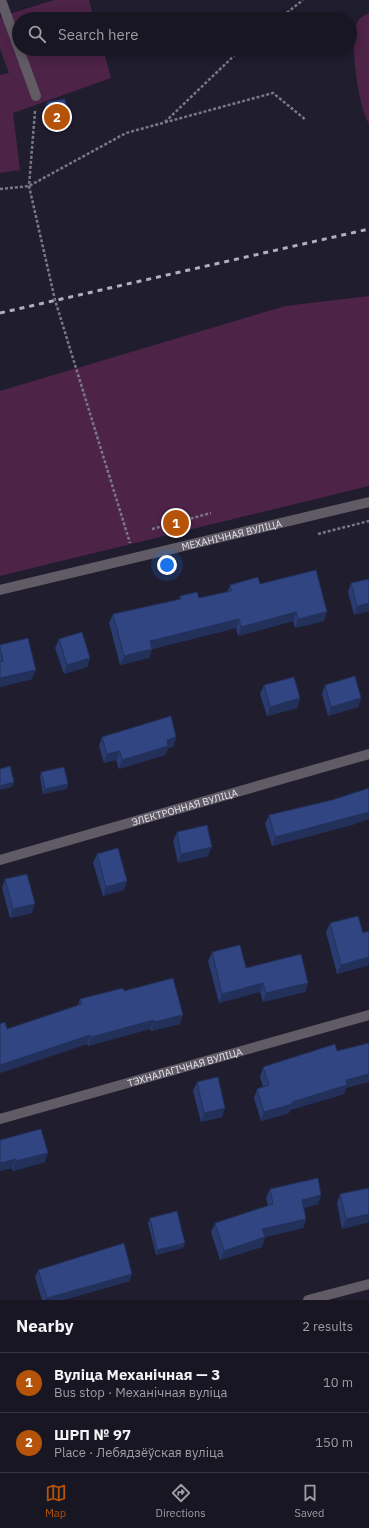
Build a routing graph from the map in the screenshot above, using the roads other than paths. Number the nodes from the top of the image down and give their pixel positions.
1 (1, 0) edge
2 (12, 30) edge
3 (21, 56) edge
4 (36, 96) road end
5 (369, 502) edge
6 (0, 590) edge
7 (369, 754) edge
8 (0, 860) edge
9 (369, 1015) edge
10 (0, 1119) edge
11 (369, 1284) edge
12 (308, 1300) edge

1 - 2 street
3 - 4 street
5 - 6 street, МЕХАНІЧНАЯ ВУЛІЦА
7 - 8 street, ЭЛЕКТРОННАЯ ВУЛІЦА
9 - 10 street, ТЭХНАЛАГІЧНАЯ ВУЛІЦА
11 - 12 street

